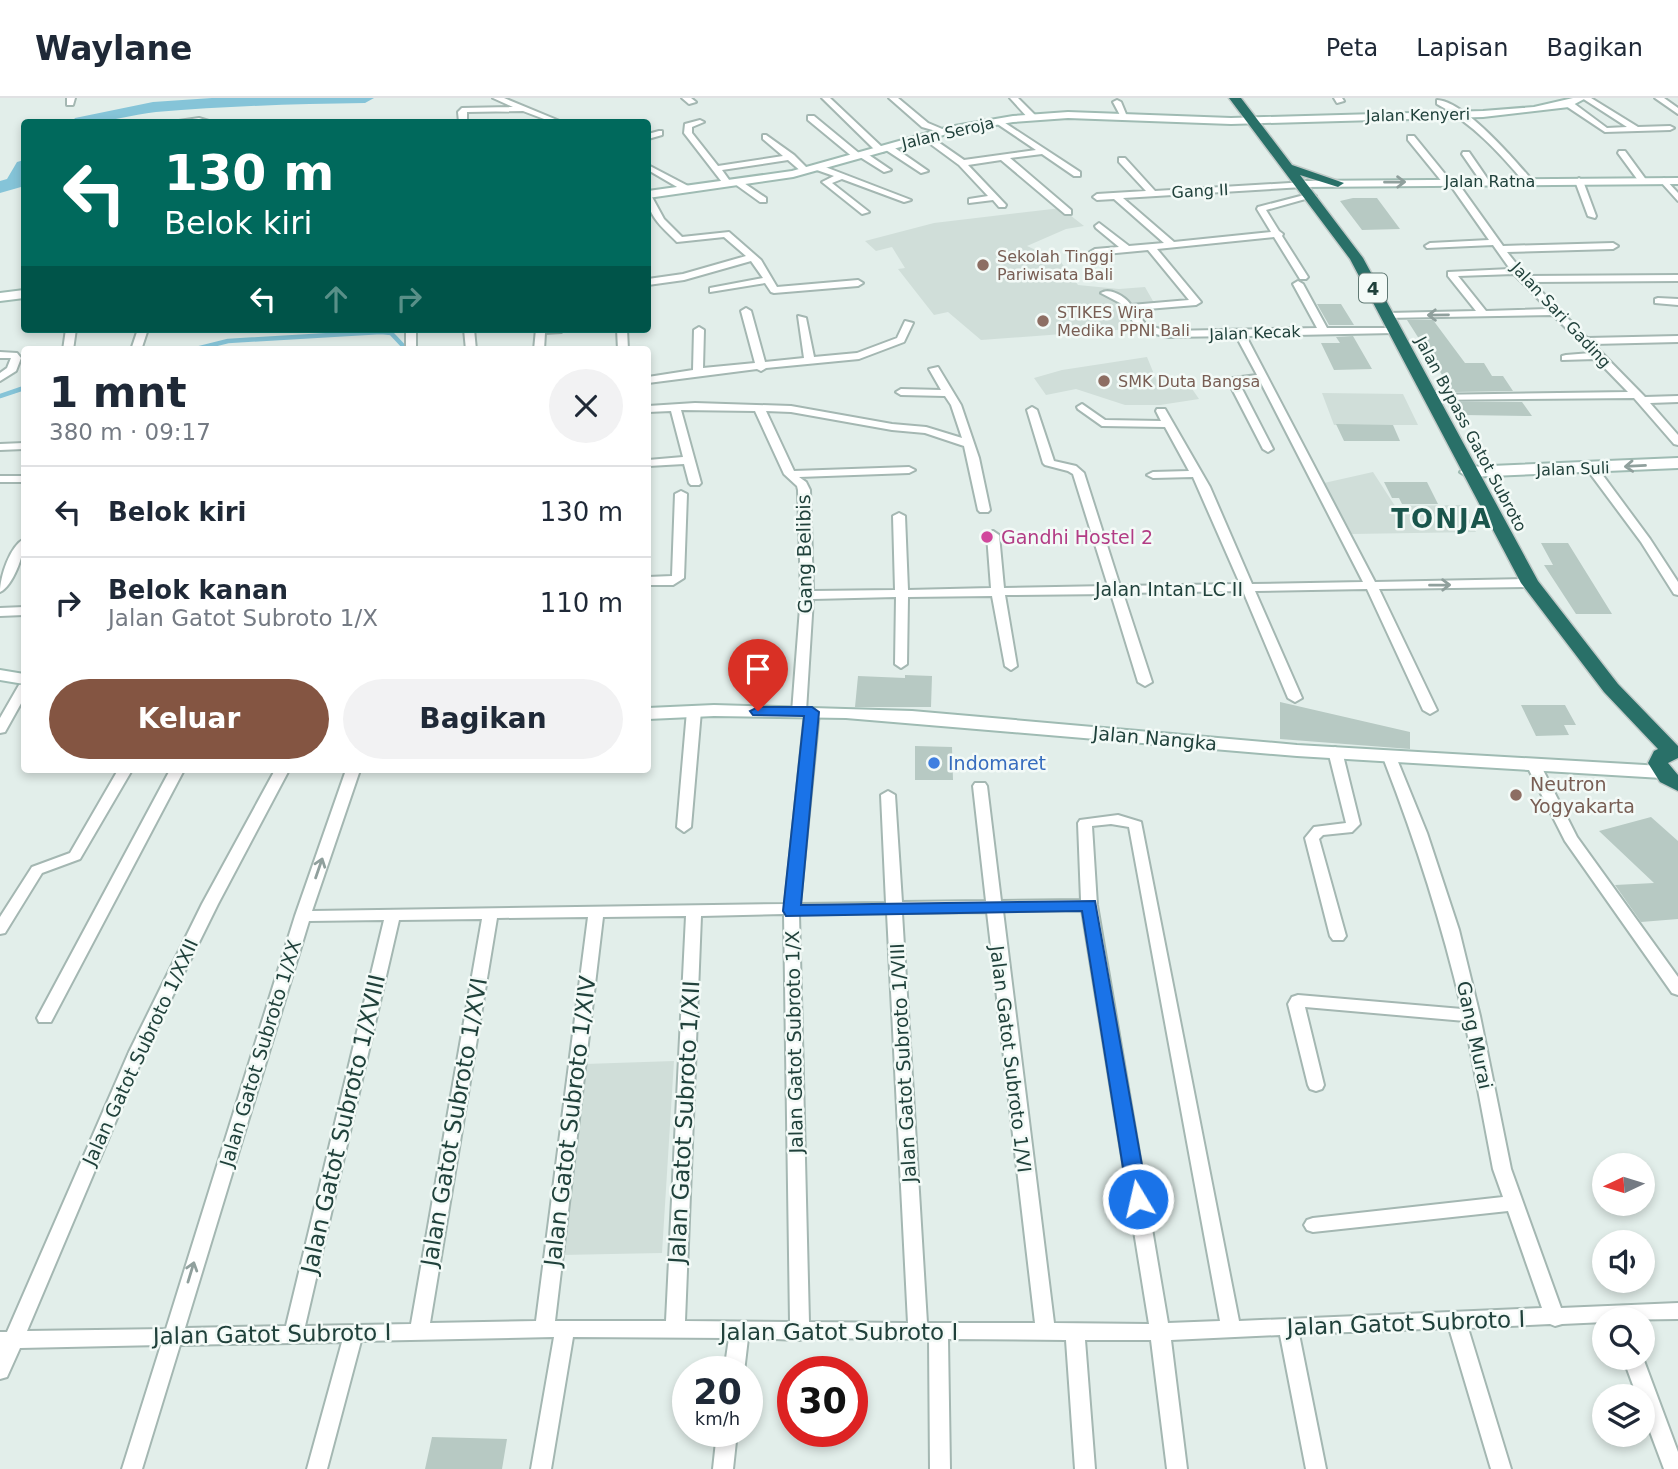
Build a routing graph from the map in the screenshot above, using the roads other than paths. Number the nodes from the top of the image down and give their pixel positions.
1 (496, 98) edge
2 (528, 98) edge
3 (826, 98) edge
4 (893, 98) edge
5 (1014, 98) edge
6 (1235, 98) edge
7 (1244, 98) edge
8 (1583, 98) edge
9 (1658, 98) edge
10 (1117, 102) dead end
11 (1440, 102) dead end
12 (509, 103) junction
13 (1569, 104) junction
14 (522, 108) junction
15 (1678, 112) edge
16 (1464, 115) junction
17 (1032, 117) junction
18 (1125, 117) junction
19 (811, 118) dead end
20 (463, 119) edge
21 (550, 119) edge
22 (1253, 120) junction
23 (999, 121) junction
24 (700, 122) dead end
25 (1670, 128) dead end
26 (1636, 129) junction
27 (927, 132) junction
28 (659, 133) dead end
29 (651, 136) edge
30 (766, 137) dead end
31 (1411, 138) dead end
32 (885, 149) junction
33 (1044, 151) junction
34 (1622, 153) dead end
35 (1466, 154) dead end
36 (860, 155) junction
37 (791, 157) junction
38 (1003, 157) junction
39 (1122, 160) dead end
40 (961, 163) junction
41 (651, 169) edge
42 (715, 169) junction
43 (812, 169) junction
44 (1292, 169) junction
45 (887, 170) dead end
46 (924, 171) dead end
47 (1077, 174) dead end
48 (840, 177) junction
49 (1449, 181) junction
50 (1485, 181) junction
51 (1528, 181) junction
52 (1579, 181) junction
53 (1643, 181) junction
54 (1664, 181) junction
55 (1678, 181) edge
56 (733, 183) junction
57 (1338, 183) junction
58 (1309, 188) junction
59 (687, 189) junction
60 (1153, 194) junction
61 (651, 195) edge
62 (1116, 196) junction
63 (996, 197) junction
64 (1097, 197) dead end
65 (1678, 198) edge
66 (763, 200) dead end
67 (907, 200) dead end
68 (972, 201) dead end
69 (651, 202) edge
70 (1002, 205) dead end
71 (865, 212) dead end
72 (1068, 212) dead end
73 (1592, 216) dead end
74 (1099, 226) dead end
75 (1279, 234) junction
76 (1170, 243) junction
77 (1149, 245) junction
78 (1430, 246) dead end
79 (1499, 246) junction
80 (1613, 247) dead end
81 (1126, 248) junction
82 (1095, 252) dead end
83 (753, 257) junction
84 (1516, 271) junction
85 (1678, 278) edge
86 (1524, 279) junction
87 (768, 280) junction
88 (651, 282) edge
89 (858, 283) dead end
90 (713, 290) dead end
91 (1106, 293) dead end
92 (21, 294) edge
93 (0, 297) edge
94 (1658, 302) dead end
95 (1678, 302) edge
96 (1129, 308) junction
97 (746, 311) dead end
98 (1555, 312) junction
99 (1484, 314) junction
100 (801, 318) dead end
101 (1394, 320) junction
102 (908, 323) dead end
103 (699, 330) dead end
104 (1323, 330) junction
105 (1240, 333) junction
106 (1678, 339) edge
107 (1583, 341) junction
108 (0, 355) edge
109 (1597, 356) junction
110 (1566, 358) dead end
111 (809, 360) junction
112 (761, 368) junction
113 (934, 369) dead end
114 (698, 372) junction
115 (1263, 378) junction
116 (0, 379) edge
117 (651, 380) edge
118 (901, 392) dead end
119 (949, 393) junction
120 (1639, 397) junction
121 (1430, 398) junction
122 (1678, 399) edge
123 (675, 407) junction
124 (1082, 407) dead end
125 (759, 408) junction
126 (651, 409) edge
127 (1032, 410) dead end
128 (1161, 411) dead end
129 (1664, 423) junction
130 (1678, 423) edge
131 (1168, 424) junction
132 (1678, 442) edge
133 (970, 444) junction
134 (21, 446) edge
135 (0, 447) edge
136 (1268, 449) dead end
137 (689, 460) junction
138 (651, 463) edge
139 (1678, 463) edge
140 (1592, 468) junction
141 (909, 470) dead end
142 (1475, 472) junction
143 (790, 474) junction
144 (1196, 474) junction
145 (1153, 475) dead end
146 (21, 478) edge
147 (0, 479) edge
148 (695, 483) dead end
149 (681, 494) dead end
150 (985, 510) dead end
151 (899, 516) dead end
152 (993, 535) dead end
153 (21, 548) edge
154 (651, 581) edge
155 (1530, 583) junction
156 (0, 587) edge
157 (1372, 587) junction
158 (1115, 589) junction
159 (1246, 589) junction
160 (1678, 591) edge
161 (998, 593) junction
162 (807, 595) junction
163 (902, 595) junction
164 (21, 611) edge
165 (0, 612) edge
166 (901, 664) dead end
167 (1011, 666) dead end
168 (0, 675) edge
169 (21, 678) edge
170 (1145, 682) dead end
171 (21, 693) edge
172 (1295, 698) dead end
173 (1430, 709) dead end
174 (694, 711) junction
175 (805, 712) junction
176 (651, 714) edge
177 (0, 729) edge
178 (1335, 751) junction
179 (1675, 752) edge
180 (1389, 755) junction
181 (1534, 766) junction
182 (123, 773) edge
183 (175, 773) edge
184 (280, 773) edge
185 (352, 773) edge
186 (1670, 778) edge
187 (980, 786) dead end
188 (888, 795) dead end
189 (684, 827) dead end
190 (1089, 905) junction
191 (993, 909) junction
192 (895, 910) junction
193 (792, 911) junction
194 (694, 912) junction
195 (596, 913) junction
196 (490, 914) junction
197 (393, 915) junction
198 (303, 916) junction
199 (0, 929) edge
200 (1338, 936) dead end
201 (1678, 989) edge
202 (1472, 1016) junction
203 (45, 1018) dead end
204 (1315, 1085) dead end
205 (1513, 1203) junction
206 (1313, 1225) dead end
207 (1678, 1311) edge
208 (1655, 1313) edge
209 (1592, 1317) edge
210 (1555, 1318) junction
211 (1457, 1322) junction
212 (1288, 1327) junction
213 (565, 1329) junction
214 (419, 1330) junction
215 (544, 1330) junction
216 (1231, 1330) junction
217 (675, 1331) junction
218 (739, 1331) junction
219 (1045, 1331) junction
220 (354, 1332) junction
221 (800, 1332) junction
222 (928, 1332) junction
223 (1075, 1332) junction
224 (1160, 1332) junction
225 (293, 1334) junction
226 (171, 1337) junction
227 (6, 1340) edge
228 (736, 1356) edge
229 (1637, 1370) edge
230 (0, 1371) edge
231 (725, 1447) edge
232 (132, 1469) edge
233 (317, 1469) edge
234 (541, 1469) edge
235 (723, 1469) edge
236 (940, 1469) edge
237 (1084, 1469) edge
238 (1177, 1469) edge
239 (1316, 1469) edge
240 (1500, 1469) edge
241 (1674, 1469) edge

1 - 12 street
2 - 12 street
3 - 32 street
4 - 27 street
5 - 17 street
6 - 22 highway, Jalan Bypass Gatot Subroto / 4
7 - 22 highway, Jalan Bypass Gatot Subroto / 4
8 - 13 street, Jalan Kenyeri
8 - 26 street
9 - 15 street
10 - 18 street
11 - 16 street
12 - 14 street
13 - 16 street, Jalan Kenyeri
13 - 26 street
14 - 20 street
14 - 21 street
16 - 22 street, Jalan Kenyeri
16 - 51 street
17 - 18 street, Jalan Seroja
17 - 23 street, Jalan Seroja
18 - 22 street, Jalan Seroja
19 - 36 street
22 - 44 highway, Jalan Bypass Gatot Subroto / 4
23 - 27 street, Jalan Seroja
23 - 33 street
24 - 42 street
25 - 26 street
27 - 32 street, Jalan Seroja
27 - 40 street
28 - 29 street
30 - 37 street
31 - 49 street, Jalan Sari Gading
32 - 36 street, Jalan Seroja
32 - 46 street
33 - 38 street
33 - 47 street
34 - 53 street
35 - 50 street
36 - 43 street, Jalan Seroja
36 - 45 street
37 - 42 street
37 - 43 street
38 - 40 street
38 - 72 street
39 - 60 street
40 - 63 street
41 - 59 street
42 - 56 street
43 - 48 street
43 - 56 street, Jalan Seroja
44 - 57 highway
44 - 58 highway, Jalan Bypass Gatot Subroto / 4
48 - 67 street
48 - 71 street
49 - 50 street, Jalan Ratna
57 -> 49 street, Jalan Ratna
49 - 79 street, Jalan Sari Gading
50 - 51 street, Jalan Ratna
51 - 52 street, Jalan Ratna
52 - 53 street, Jalan Ratna
52 - 73 street
53 - 54 street, Jalan Ratna
54 - 55 street, Jalan Ratna
54 - 65 street
56 - 59 street, Jalan Seroja
56 - 66 street
57 - 58 street, Jalan Ratna
58 - 60 street, Gang II
58 - 75 street
58 - 101 highway, Jalan Bypass Gatot Subroto / 4
59 - 61 street, Jalan Seroja
60 - 62 street, Gang II
62 - 64 street, Gang II
62 - 76 street
63 - 68 street
63 - 70 street
69 - 83 street
74 - 81 street
75 - 76 street
75 - 104 street
76 - 77 street
77 - 81 street
77 - 96 street
78 - 79 street
79 - 80 street
79 - 84 street, Jalan Sari Gading
81 - 82 street
83 - 87 street
83 - 88 street
84 - 86 street, Jalan Sari Gading
84 - 99 street
85 - 86 street
86 - 98 street, Jalan Sari Gading
87 - 89 street
87 - 90 street
91 - 96 street, Jalan Kecak
92 - 93 street
94 - 95 street
96 - 105 street, Jalan Kecak
97 - 112 street
98 - 99 street, Jalan Kecak
98 - 107 street, Jalan Sari Gading
99 -> 101 street, Jalan Kecak
100 - 111 street
101 - 104 street, Jalan Kecak
101 - 121 highway, Jalan Bypass Gatot Subroto / 4
102 - 111 street
103 - 114 street
104 - 105 street, Jalan Kecak
105 - 115 street
106 - 107 street
107 - 109 street, Jalan Sari Gading
108 - 116 street
109 - 110 street
109 - 120 street, Jalan Sari Gading
111 - 112 street
112 - 114 street
113 - 119 street
114 - 117 street
115 - 136 street
115 - 157 street
118 - 119 street
119 - 133 street
120 - 121 street
120 - 122 street
120 - 129 street, Jalan Sari Gading
121 - 142 highway, Jalan Bypass Gatot Subroto / 4
123 - 125 street
123 - 126 street
123 - 137 street
124 - 131 street
125 - 133 street
125 - 143 street, Gang Belibis
127 - 158 street
128 - 131 street
129 - 130 street
129 - 132 street, Jalan Sari Gading
131 - 144 street
133 - 150 street
134 - 135 street
137 - 138 street
137 - 148 street
139 -> 140 street, Jalan Suli
140 - 142 street, Jalan Suli
140 - 160 street
141 - 143 street
142 - 155 highway, Jalan Bypass Gatot Subroto / 4
143 - 162 street, Gang Belibis
144 - 145 street
144 - 159 street
146 - 147 street
149 - 154 street
151 - 163 street
152 - 161 street
153 - 156 street
157 -> 155 street, Jalan Intan LC II
155 - 179 highway, Jalan Bypass Gatot Subroto / 4
157 - 159 street, Jalan Intan LC II
157 - 173 street
158 - 159 street, Jalan Intan LC II
158 - 161 street, Jalan Intan LC II
158 - 170 street
159 - 172 street
161 - 163 street, Jalan Intan LC II
161 - 167 street
162 - 163 street, Jalan Intan LC II
162 - 175 street, Gang Belibis
163 - 166 street
164 - 165 street
168 - 169 street
171 - 177 street
174 - 175 street, Jalan Nangka
174 - 176 street, Jalan Nangka
174 - 189 street
175 - 178 street, Jalan Nangka
175 - 193 street, Jalan Gatot Subroto 1/X
178 - 180 street, Jalan Nangka
178 - 200 street
179 - 186 highway, 4
180 - 181 street, Jalan Nangka
180 - 202 street, Gang Murai
181 - 186 street, Jalan Nangka
181 - 201 street
182 - 199 street
183 - 203 street
184 - 227 street, Jalan Gatot Subroto 1/XXII
198 -> 185 street, Jalan Gatot Subroto 1/XX
187 - 191 street, Jalan Gatot Subroto 1/VI
188 - 192 street, Jalan Gatot Subroto 1/VIII
190 - 191 street
190 - 216 street
190 - 224 street
191 - 192 street
191 - 219 street, Jalan Gatot Subroto 1/VI
192 - 193 street
192 - 222 street, Jalan Gatot Subroto 1/VIII
193 - 194 street
193 - 221 street, Jalan Gatot Subroto 1/X
194 - 195 street
194 - 217 street, Jalan Gatot Subroto 1/XII
195 - 196 street
195 - 215 street, Jalan Gatot Subroto 1/XIV
196 - 197 street
196 - 214 street, Jalan Gatot Subroto 1/XVI
197 - 198 street
197 - 225 street, Jalan Gatot Subroto 1/XVIII
226 -> 198 street, Jalan Gatot Subroto 1/XX
202 - 204 street
202 - 205 street, Gang Murai
205 - 206 street
205 - 210 street, Gang Murai
207 - 208 street, Jalan Gatot Subroto I
209 - 210 street, Jalan Gatot Subroto I
210 - 211 street, Jalan Gatot Subroto I
211 - 212 street, Jalan Gatot Subroto I
211 - 240 street
212 - 216 street, Jalan Gatot Subroto I
212 - 239 street
213 - 215 street, Jalan Gatot Subroto I
213 - 217 street, Jalan Gatot Subroto I
213 - 234 street
214 - 215 street, Jalan Gatot Subroto I
214 - 220 street, Jalan Gatot Subroto I
216 - 224 street, Jalan Gatot Subroto I
217 - 218 street, Jalan Gatot Subroto I
218 - 221 street, Jalan Gatot Subroto I
218 - 228 street
219 - 222 street, Jalan Gatot Subroto I
219 - 223 street, Jalan Gatot Subroto I
220 - 225 street, Jalan Gatot Subroto I
220 - 233 street
221 - 222 street, Jalan Gatot Subroto I
222 - 236 street, Jalan Gatot Subroto 1/VIII
223 - 224 street, Jalan Gatot Subroto I
223 - 237 street
224 - 238 street
225 - 226 street, Jalan Gatot Subroto I
226 - 227 street, Jalan Gatot Subroto I
226 - 232 street, Jalan Gatot Subroto 1/XX
227 - 230 street, Jalan Gatot Subroto 1/XXII
229 - 241 street
231 - 235 street

